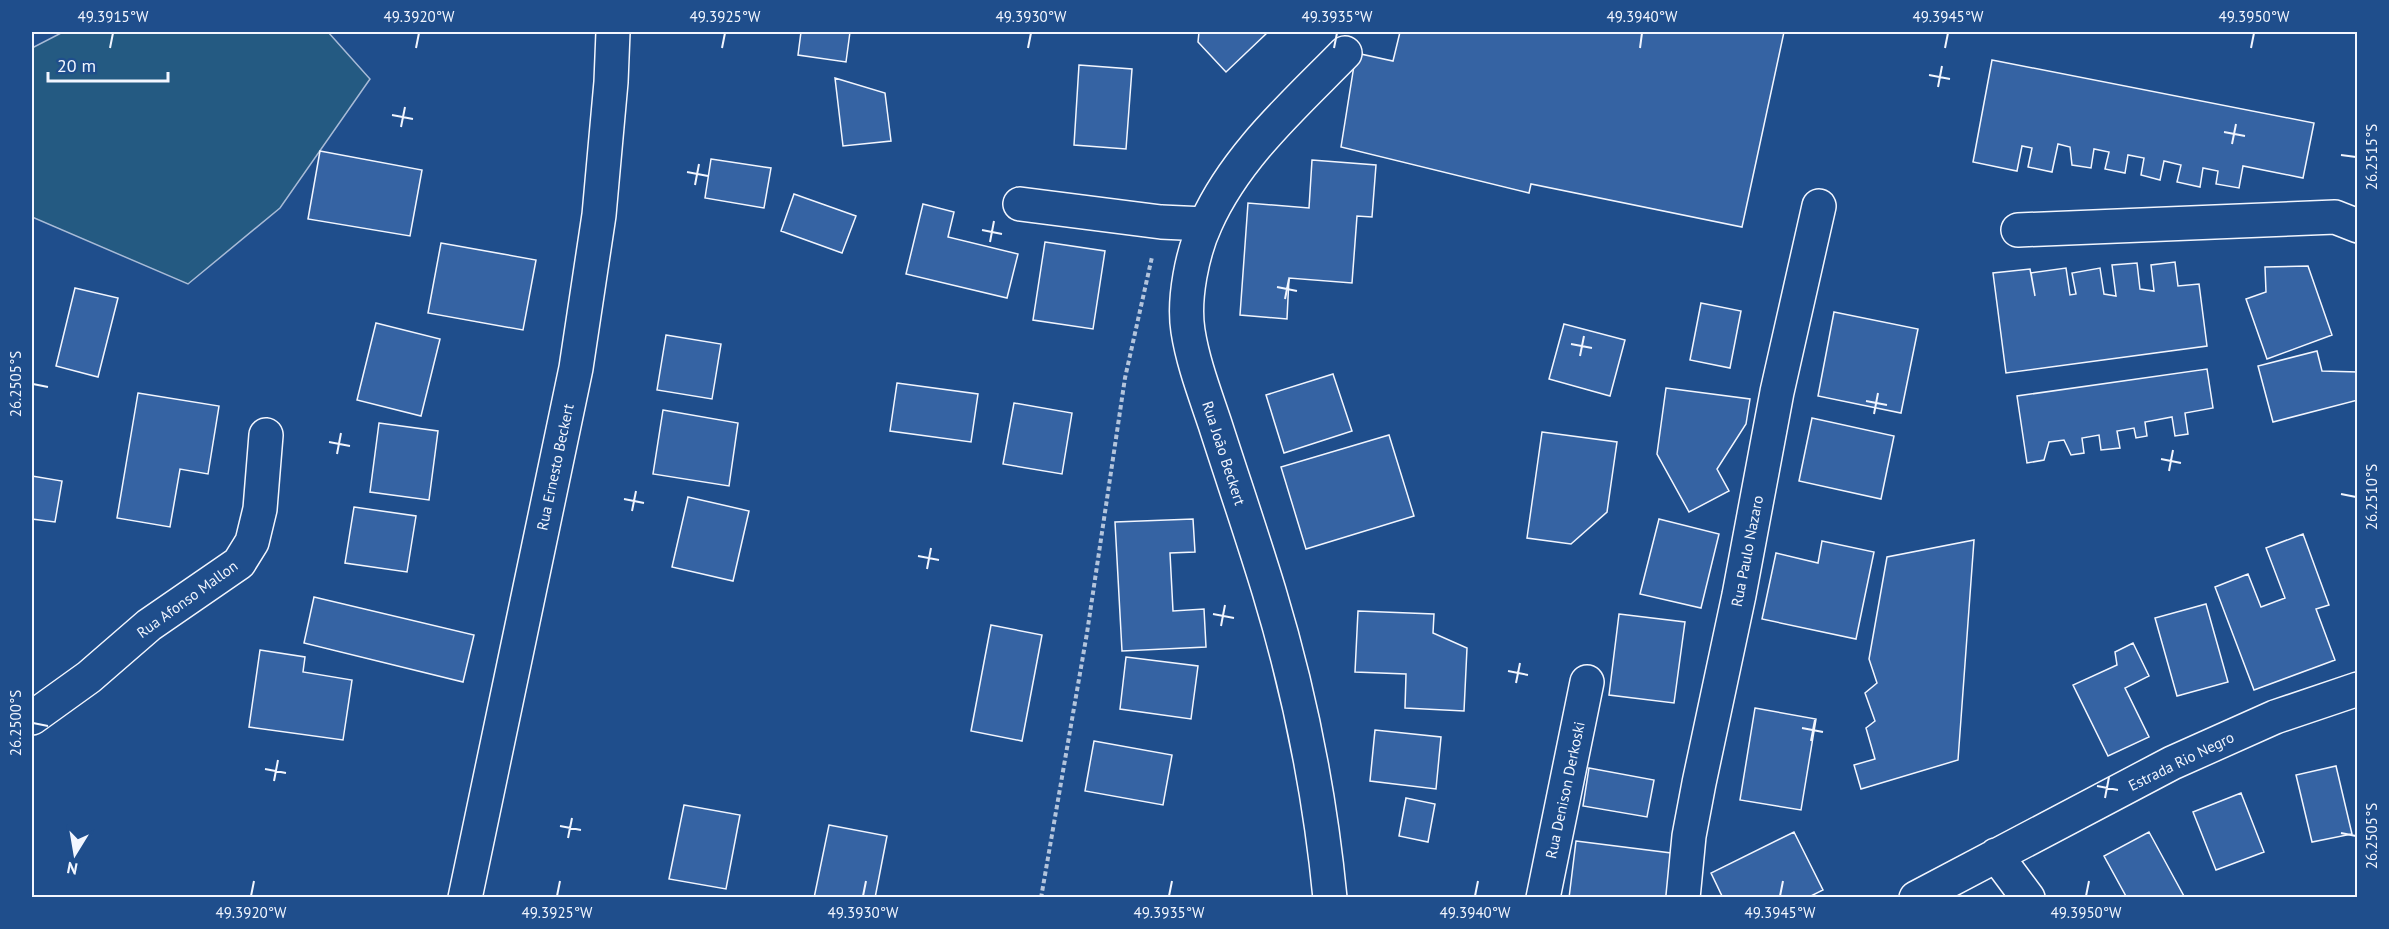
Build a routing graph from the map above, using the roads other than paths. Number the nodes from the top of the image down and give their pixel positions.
1 (613, 32) edge
2 (1345, 53) dead end
3 (1020, 204) dead end
4 (1819, 206) dead end
5 (1205, 224) junction
6 (2358, 226) edge
7 (2018, 230) dead end
8 (266, 435) dead end
9 (1587, 682) dead end
10 (2358, 689) edge
11 (32, 717) edge
12 (1996, 855) junction
13 (465, 897) edge
14 (1330, 897) edge
15 (1543, 897) edge
16 (1683, 897) edge
17 (1916, 897) edge
18 (2028, 897) edge

1 - 13 street, Rua Ernesto Beckert
2 - 5 street, Rua João Beckert
3 - 5 street
4 - 16 street, Rua Paulo Nazaro
5 - 14 street, Rua João Beckert
6 - 7 street
8 - 11 street, Rua Afonso Mallon
9 - 15 street, Rua Denison Derkoski
10 - 12 street, Estrada Rio Negro
12 - 17 street, Estrada Rio Negro
12 - 18 street

